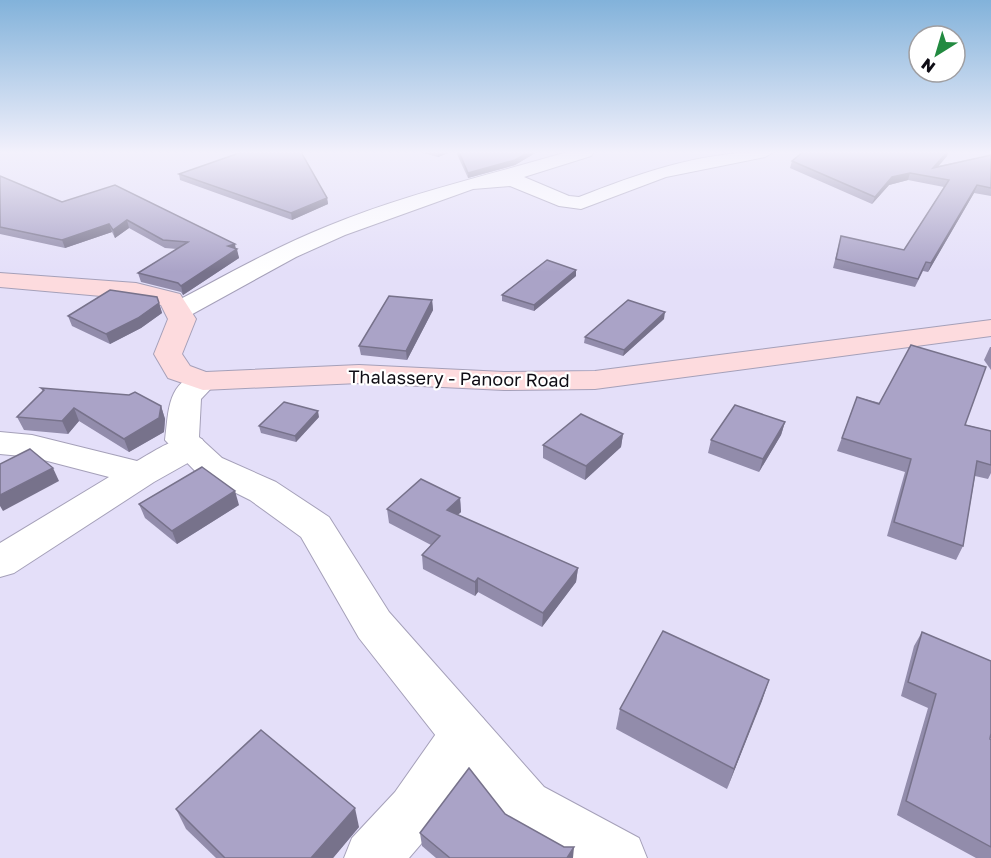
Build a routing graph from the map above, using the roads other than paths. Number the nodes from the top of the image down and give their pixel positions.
1 (446, 192) edge
2 (542, 192) edge
3 (609, 192) edge
4 (0, 280) edge
5 (178, 311) junction
6 (991, 328) edge
7 (203, 381) junction
8 (0, 443) edge
9 (190, 447) junction
10 (141, 474) junction
11 (0, 562) edge
12 (465, 734) junction
13 (372, 858) edge
14 (619, 858) edge

1 - 5 street
2 - 3 street
4 - 5 main road
5 - 7 main road, Thalassery - Panoor Road
6 - 7 main road, Thalassery - Panoor Road
7 - 9 street
8 - 10 street
9 - 10 street
9 - 12 street
10 - 11 street
12 - 13 street
12 - 14 street

